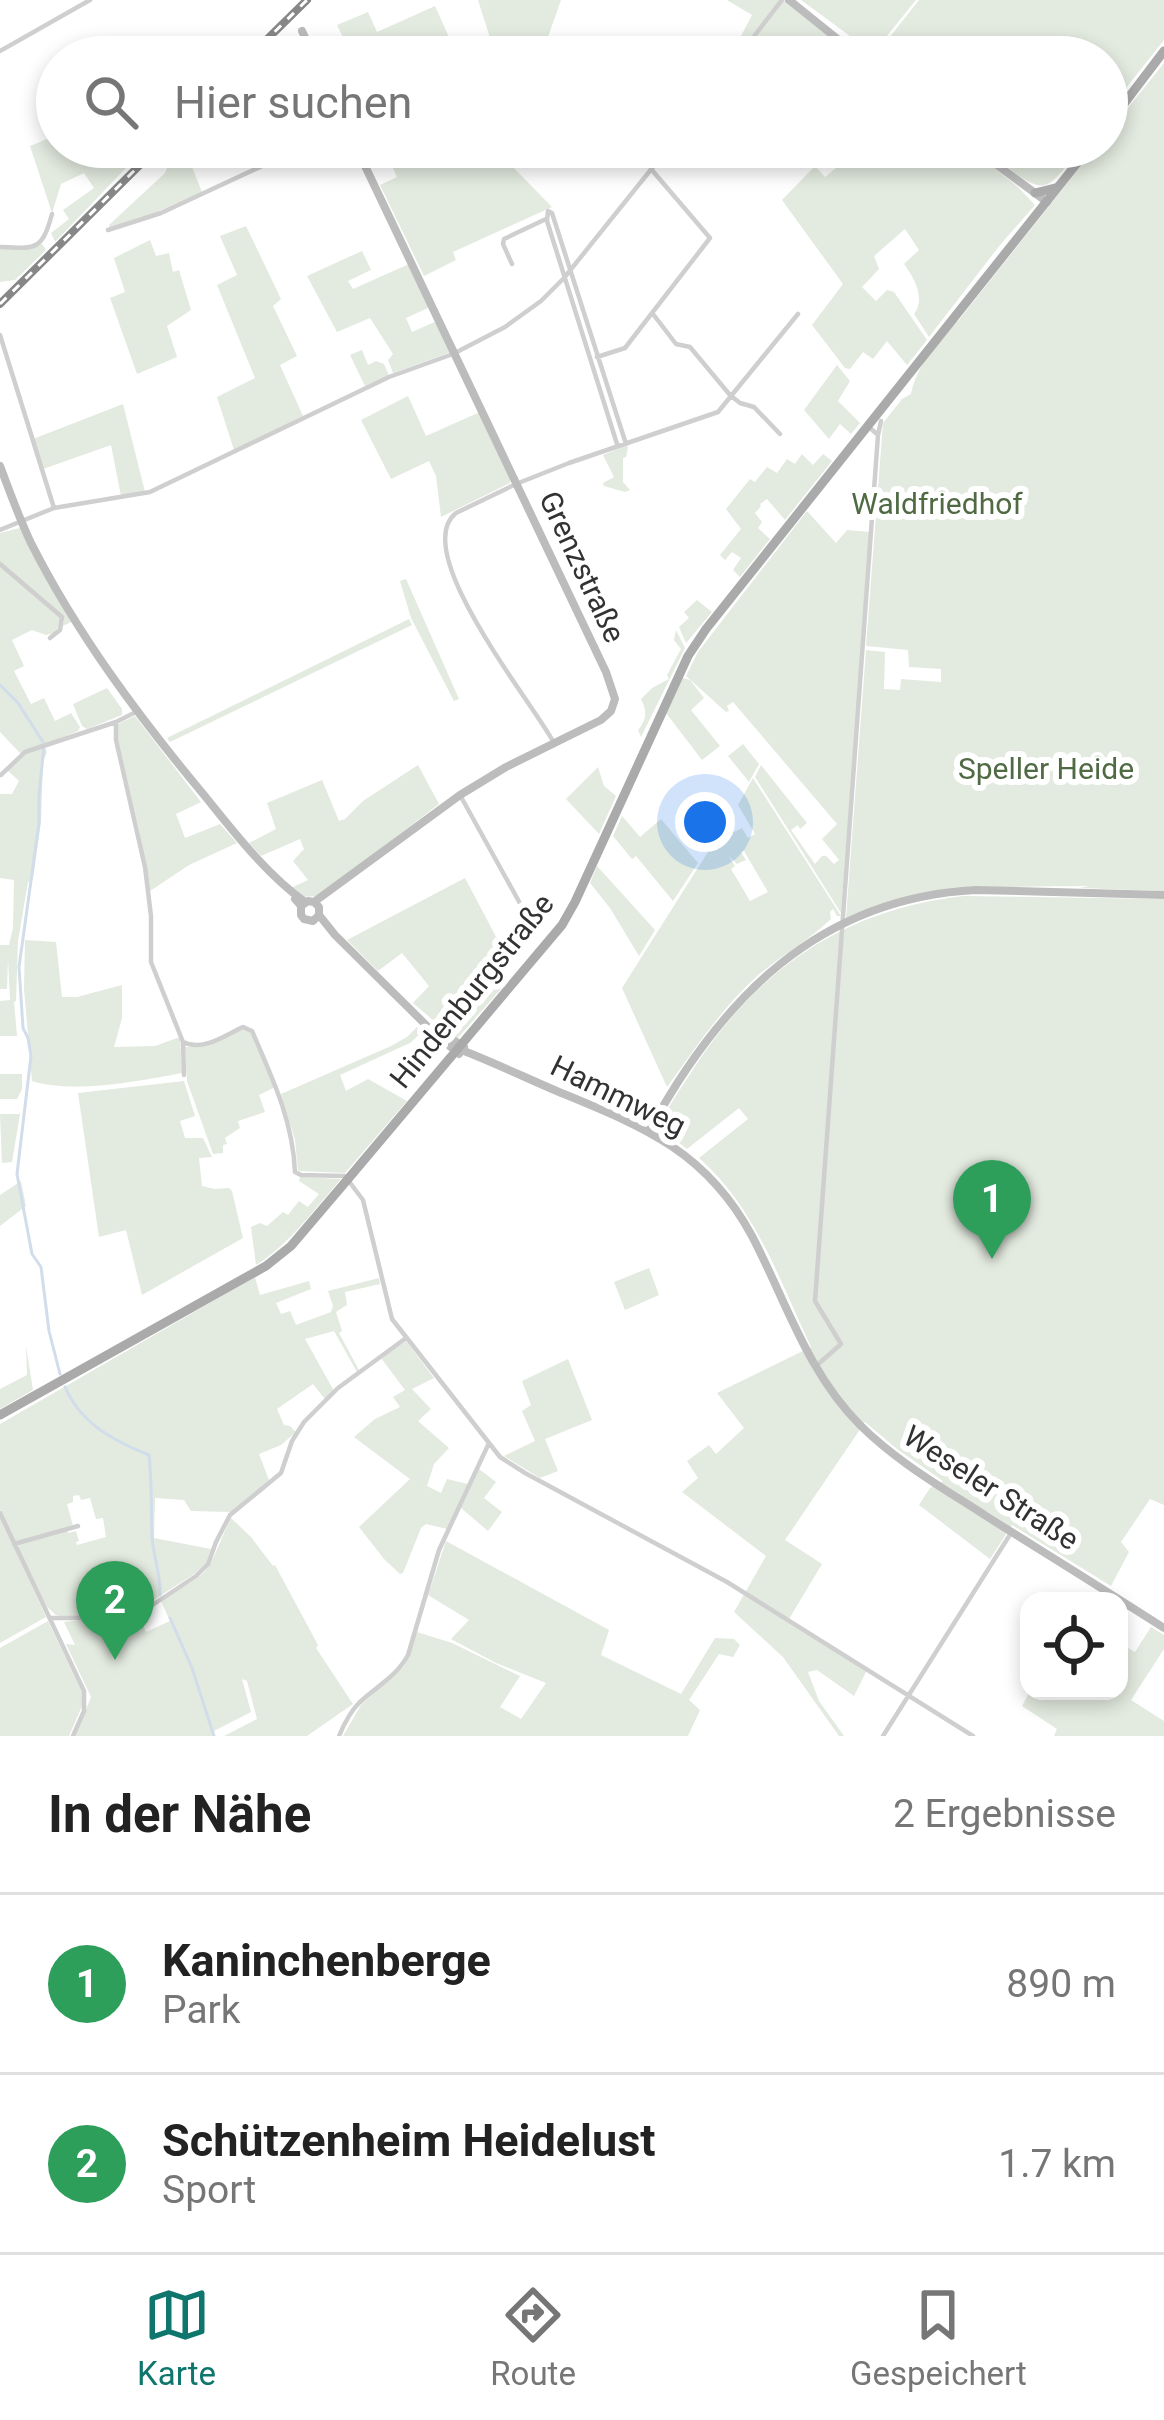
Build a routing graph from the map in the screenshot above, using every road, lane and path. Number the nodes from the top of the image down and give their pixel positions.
1 (90, 0) edge
2 (785, 0) edge
3 (302, 31) dead end
4 (304, 36) edge
5 (755, 36) edge
6 (832, 36) edge
7 (0, 51) edge
8 (1164, 54) edge
9 (1128, 100) edge
10 (258, 168) edge
11 (366, 168) edge
12 (1001, 168) edge
13 (1074, 168) edge
14 (651, 169) joint
15 (1060, 186) junction
16 (1032, 192) junction
17 (1045, 204) junction
18 (52, 214) dead end
19 (546, 219) junction
20 (108, 230) dead end
21 (0, 247) edge
22 (512, 264) dead end
23 (570, 271) junction
24 (564, 278) junction
25 (653, 314) junction
26 (798, 314) dead end
27 (0, 335) edge
28 (454, 353) junction
29 (595, 358) junction
30 (730, 395) junction
31 (875, 428) junction
32 (780, 434) dead end
33 (626, 444) junction
34 (618, 447) junction
35 (0, 466) edge
36 (517, 484) junction
37 (54, 508) junction
38 (22, 520) junction
39 (0, 530) edge
40 (0, 564) edge
41 (50, 638) dead end
42 (138, 711) junction
43 (116, 722) junction
44 (554, 743) junction
45 (1, 775) edge
46 (460, 795) junction
47 (1164, 895) edge
48 (312, 908) junction
49 (516, 923) dead end
50 (844, 923) junction
51 (183, 1042) junction
52 (461, 1048) junction
53 (501, 1067) junction
54 (184, 1075) dead end
55 (647, 1130) junction
56 (348, 1179) junction
57 (406, 1338) junction
58 (815, 1366) junction
59 (0, 1415) edge
60 (489, 1443) junction
61 (0, 1513) edge
62 (78, 1526) dead end
63 (1012, 1532) junction
64 (14, 1544) junction
65 (50, 1618) junction
66 (1164, 1628) edge
67 (908, 1695) junction
68 (74, 1736) edge
69 (339, 1736) edge
70 (883, 1736) edge
71 (973, 1736) edge

1 - 7 street
2 - 5 street
2 - 6 main road
3 - 4 main road
8 - 9 main road
10 - 20 street
11 - 28 main road, Grenzstraße
12 - 16 main road
13 - 15 main road, Hindenburgstraße
14 - 23 street
14 - 25 street
15 - 16 main road
15 - 17 main road, Hindenburgstraße
16 - 17 main road
17 - 31 main road, Hindenburgstraße
18 - 21 street
19 - 22 street
19 - 23 street
19 - 24 street
23 - 24 street
23 - 29 street
24 - 28 street
24 - 29 street
25 - 29 street
25 - 30 street
26 - 30 street
27 - 37 street
28 - 36 main road, Grenzstraße
28 - 37 street
29 - 33 street
29 - 34 street
30 - 32 street
30 - 33 street
31 - 50 street
31 - 52 main road, Hindenburgstraße
33 - 34 street
34 - 36 street
35 - 38 main road, Hammweg
36 - 44 main road, Grenzstraße
36 - 44 street
37 - 38 street
38 - 39 street
38 - 42 main road, Hammweg
40 - 41 street
42 - 43 street
42 - 48 main road, Hammweg
43 - 45 street
43 - 51 street
44 - 46 main road, Grenzstraße
46 - 48 main road, Grenzstraße
46 - 49 street
47 - 50 main road
48 - 52 main road, Hammweg
50 - 55 main road
50 - 58 street
51 - 54 street
51 - 56 street
52 - 53 main road, Hammweg
52 - 53 main road, Hammweg
52 - 56 main road, Hindenburgstraße
53 - 55 main road, Hammweg
55 - 58 main road, Hammweg
56 - 57 street
56 - 59 main road, Hindenburgstraße
57 - 60 street
57 - 65 street
58 - 63 main road, Weseler Straße
60 - 67 street
60 - 69 street
61 - 64 street
62 - 64 street
63 - 66 main road, Weseler Straße
63 - 67 street
64 - 65 street
65 - 68 street
67 - 70 street
67 - 71 street

